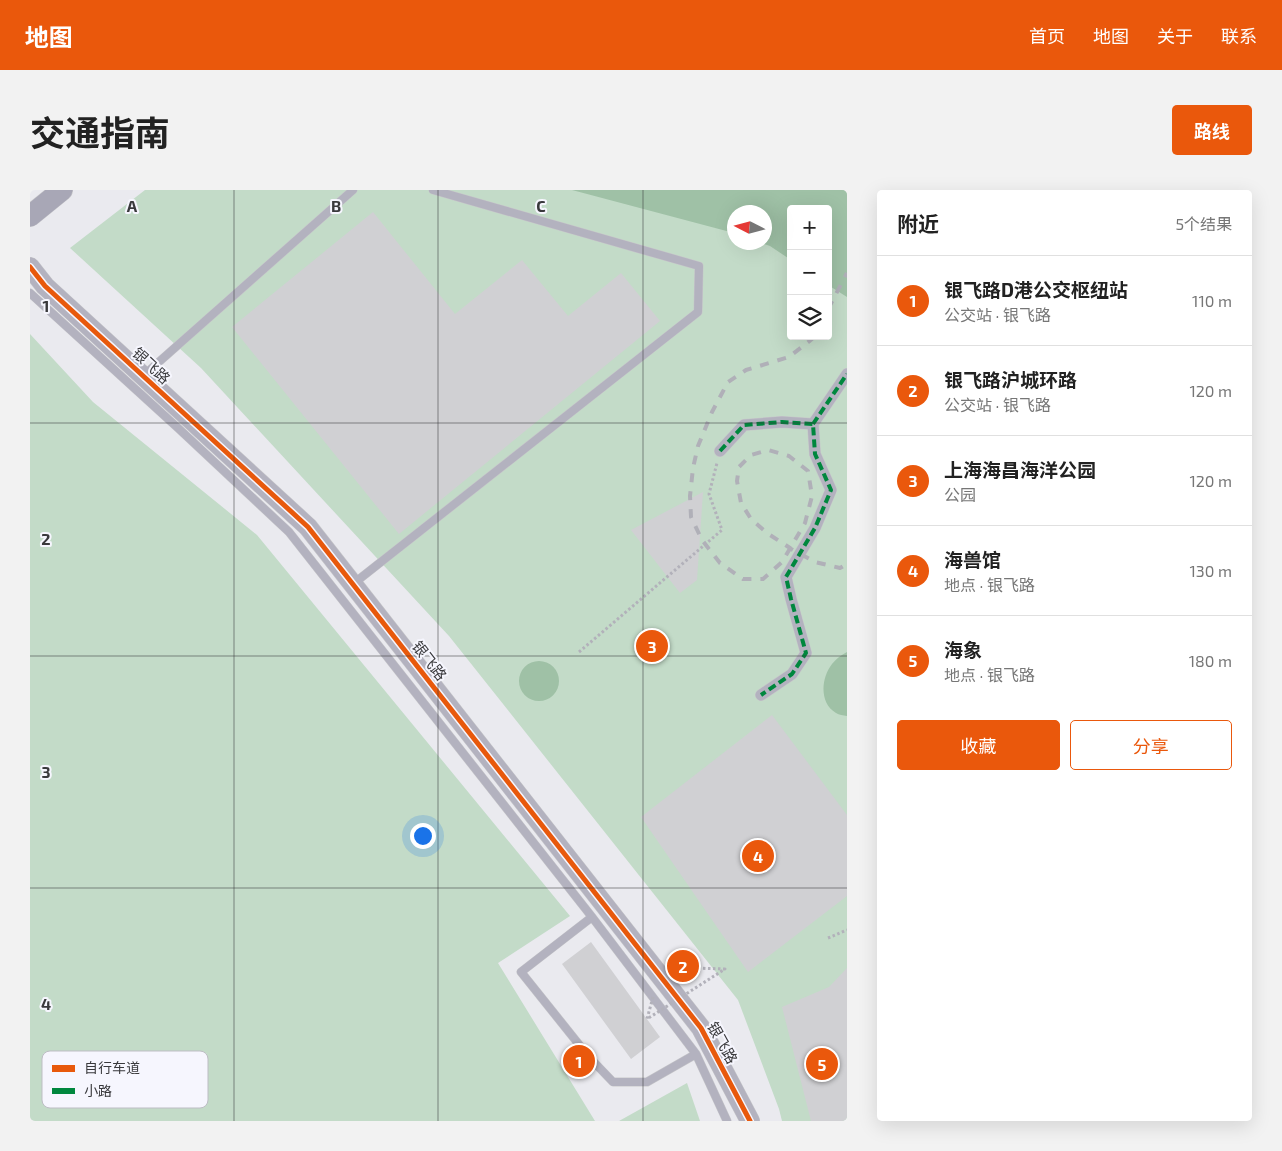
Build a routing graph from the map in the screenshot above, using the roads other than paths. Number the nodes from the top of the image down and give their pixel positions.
1 (62, 190) edge
2 (353, 190) edge
3 (433, 190) edge
4 (30, 216) edge
5 (30, 266) edge
6 (30, 293) edge
7 (847, 374) edge
8 (143, 376) junction
9 (813, 424) junction
10 (720, 450) road end
11 (353, 584) junction
12 (761, 695) dead end
13 (592, 917) junction
14 (696, 1054) junction
15 (727, 1121) edge
16 (750, 1121) edge

1 - 4 main road
2 - 8 lane
3 - 11 lane
5 - 8 street, 银飞路
6 - 13 lane
7 - 9 street
8 - 11 street, 银飞路
9 - 10 street
9 - 12 street
11 - 16 street, 银飞路
13 - 14 lane
13 - 14 lane
14 - 15 lane

